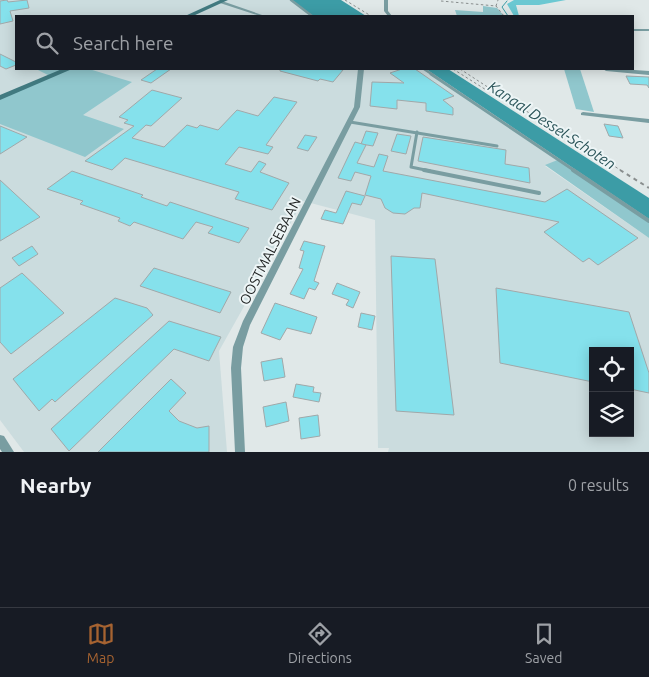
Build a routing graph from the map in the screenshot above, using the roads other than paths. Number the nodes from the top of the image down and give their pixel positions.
1 (291, 0) edge
2 (386, 0) edge
3 (223, 1) edge
4 (190, 15) edge
5 (260, 15) edge
6 (311, 15) edge
7 (389, 15) edge
8 (634, 30) edge
9 (649, 30) edge
10 (66, 70) edge
11 (361, 70) edge
12 (425, 70) edge
13 (617, 70) edge
14 (649, 73) edge
15 (0, 98) edge
16 (583, 114) dead end
17 (350, 122) junction
18 (649, 122) edge
19 (417, 132) junction
20 (497, 146) dead end
21 (539, 193) dead end
22 (649, 221) edge
23 (0, 440) edge
24 (9, 452) edge
25 (240, 452) edge

1 - 6 lane
2 - 7 street
3 - 4 street
3 - 5 street
8 - 9 street
10 - 15 street
11 - 17 street, OOSTMALSEBAAN
12 - 22 lane
13 - 14 street
16 - 18 street
17 - 19 lane
17 - 25 street, OOSTMALSEBAAN
19 - 20 lane
19 - 21 lane
23 - 24 street

